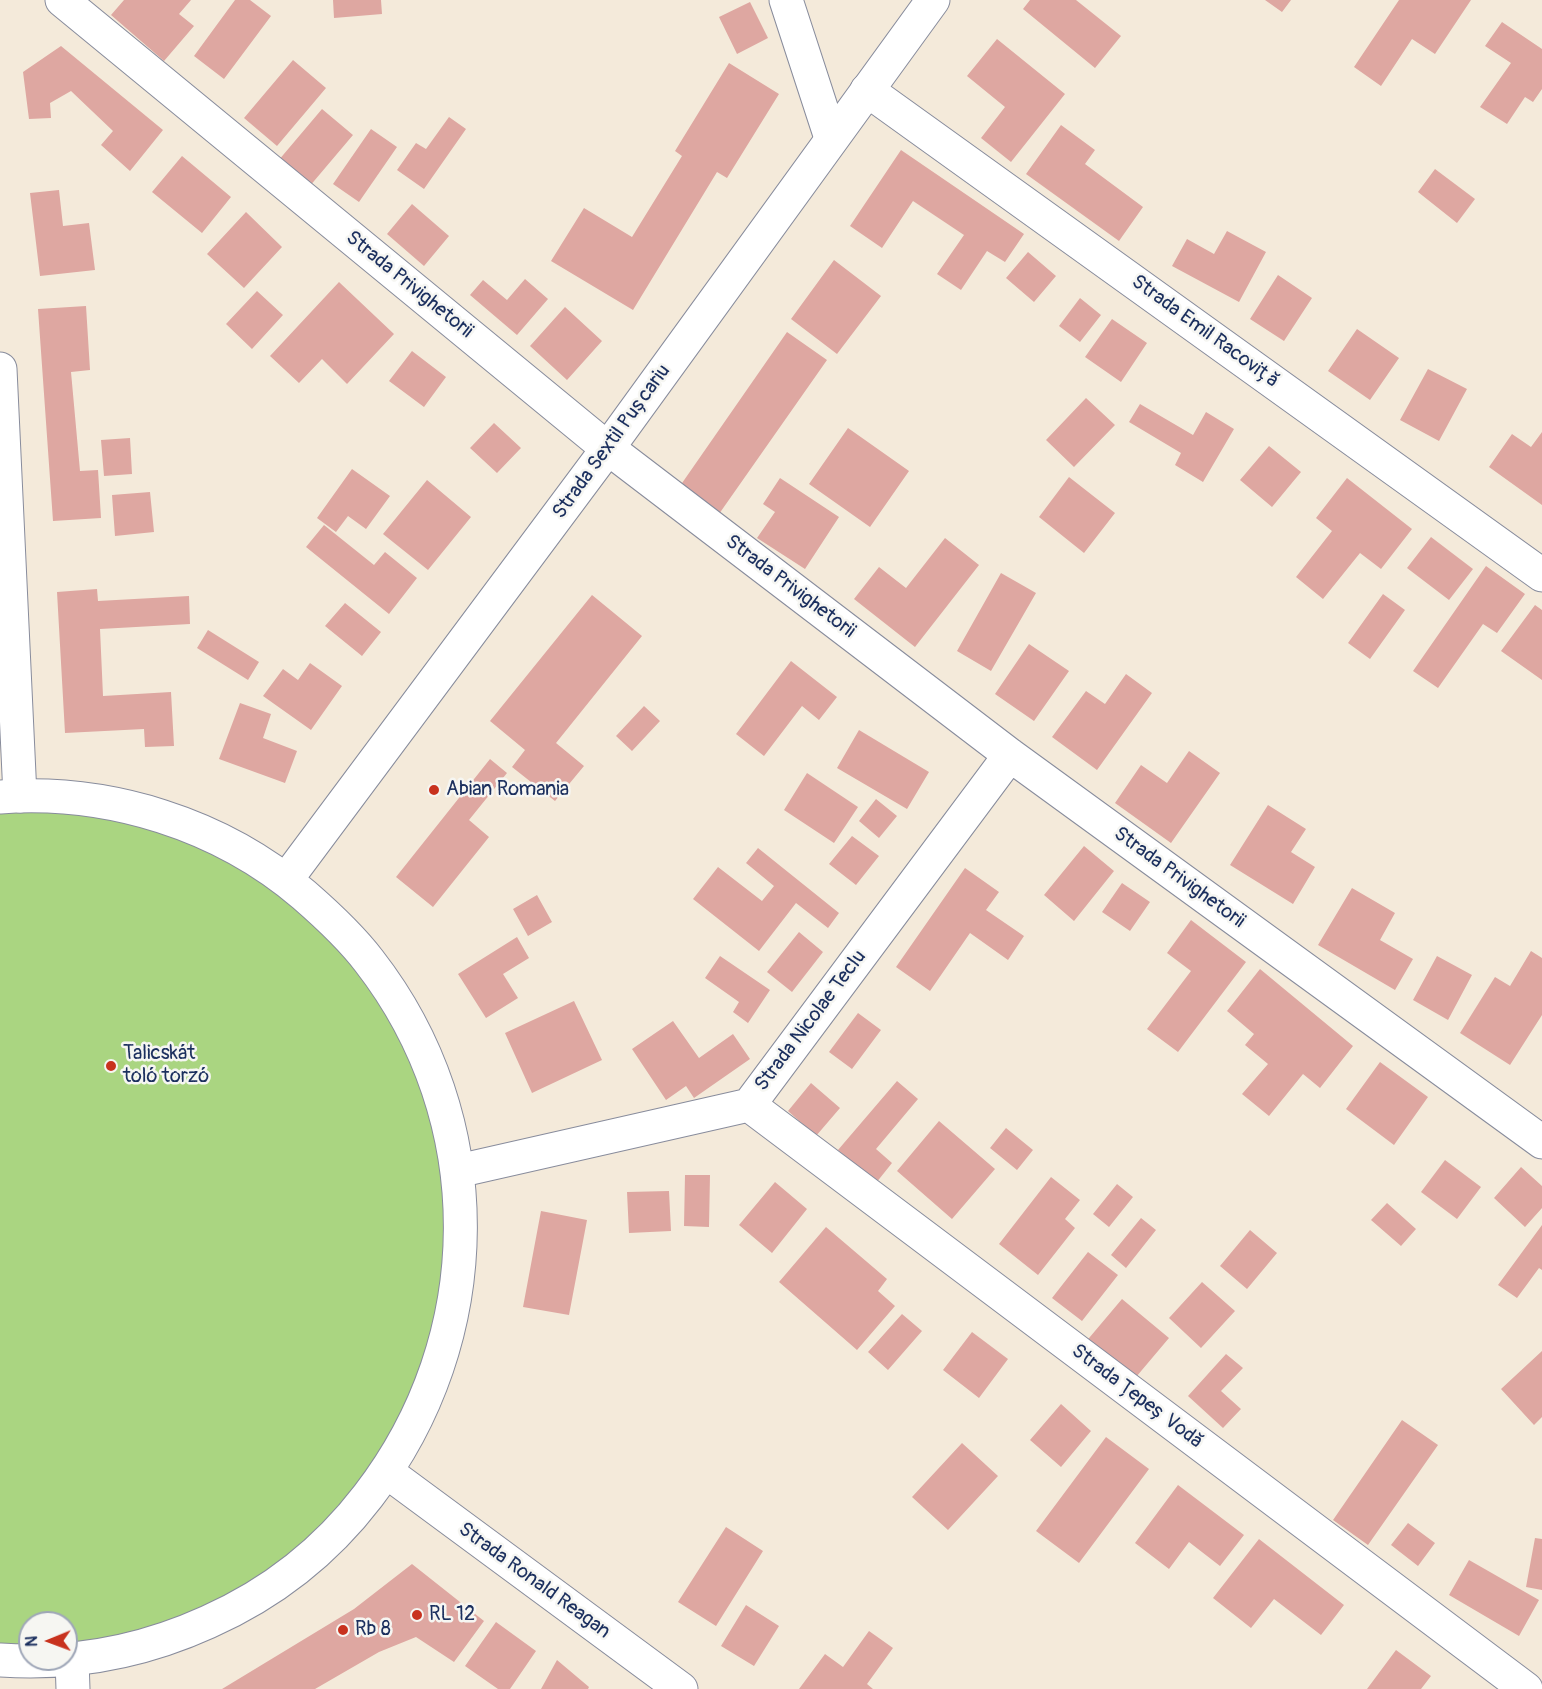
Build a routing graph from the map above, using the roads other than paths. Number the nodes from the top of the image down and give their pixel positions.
1 (62, 0) edge
2 (786, 0) edge
3 (933, 0) edge
4 (867, 90) junction
5 (831, 138) junction
6 (0, 369) edge
7 (608, 448) junction
8 (1542, 575) edge
9 (1010, 755) junction
10 (10, 796) edge
11 (286, 880) junction
12 (749, 1105) junction
13 (1542, 1142) edge
14 (458, 1171) junction
15 (387, 1472) junction
16 (0, 1660) edge
17 (73, 1674) edge
18 (681, 1689) edge
19 (1526, 1689) edge

1 - 7 street, Strada Privighetorii
2 - 5 street
3 - 4 street, Strada Sextil Pușcariu
4 - 5 street, Strada Sextil Pușcariu
4 - 8 street, Strada Emil Racoviță
5 - 7 street, Strada Sextil Pușcariu
6 - 10 street
7 - 9 street, Strada Privighetorii
7 - 11 street, Strada Sextil Pușcariu
9 - 12 street, Strada Nicolae Teclu
9 - 13 street, Strada Privighetorii
10 - 11 street
11 - 14 street
12 - 14 street, Strada Nicolae Teclu
12 - 19 street, Strada Țepeș Vodă
14 - 15 street
15 - 17 street
15 - 18 street, Strada Ronald Reagan
16 - 17 street

